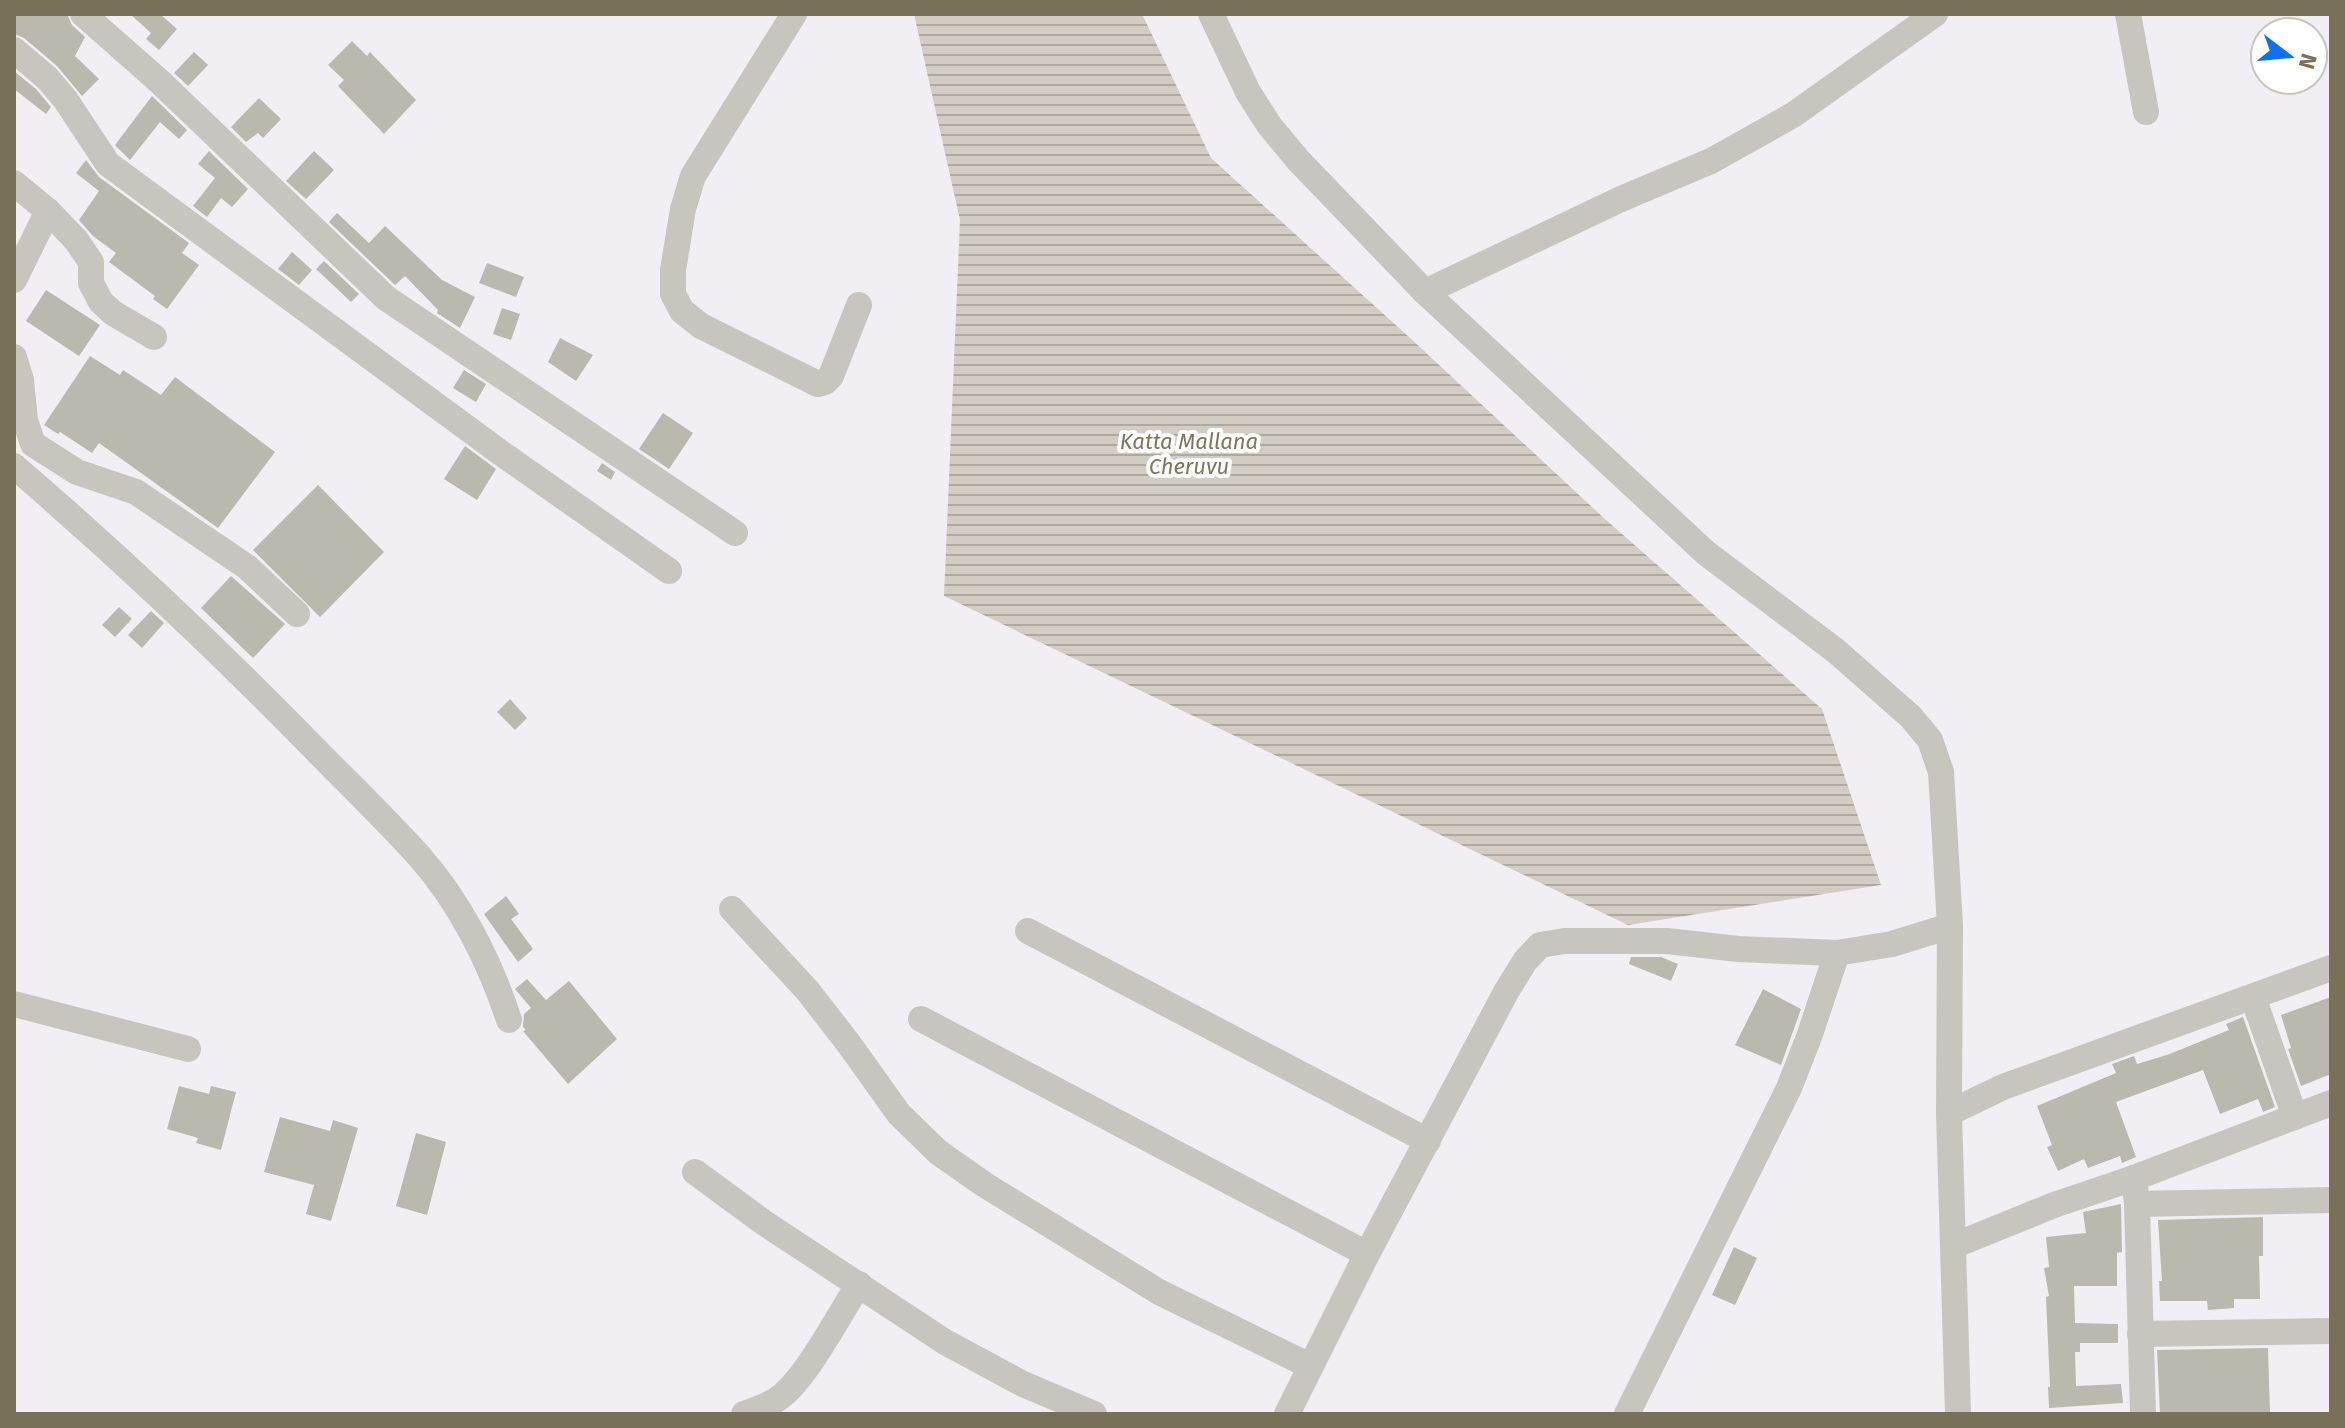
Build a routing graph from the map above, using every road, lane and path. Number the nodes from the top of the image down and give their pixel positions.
1 (83, 14) edge
2 (794, 14) edge
3 (1211, 14) edge
4 (1935, 14) edge
5 (2128, 14) edge
6 (14, 50) edge
7 (2146, 112) dead end
8 (14, 183) edge
9 (48, 211) junction
10 (14, 280) edge
11 (1425, 292) junction
12 (859, 305) dead end
13 (154, 337) dead end
14 (14, 357) edge
15 (14, 466) edge
16 (735, 533) dead end
17 (669, 571) dead end
18 (297, 614) dead end
19 (732, 909) dead end
20 (1950, 926) junction
21 (1028, 931) dead end
22 (1837, 953) junction
23 (2331, 968) edge
24 (2253, 997) junction
25 (14, 1004) edge
26 (921, 1019) dead end
27 (509, 1020) dead end
28 (188, 1049) dead end
29 (2331, 1103) edge
30 (1949, 1113) junction
31 (2295, 1117) junction
32 (1428, 1141) junction
33 (695, 1172) dead end
34 (2136, 1191) junction
35 (2331, 1200) edge
36 (1953, 1246) junction
37 (1367, 1254) junction
38 (859, 1284) junction
39 (2331, 1331) edge
40 (2140, 1334) junction
41 (1310, 1366) junction
42 (1634, 1410) edge
43 (744, 1414) edge
44 (1094, 1414) edge
45 (1287, 1414) edge
46 (1958, 1414) edge
47 (2143, 1414) edge

1 - 16 street
2 - 12 street
3 - 11 street
4 - 11 street
5 - 7 street
6 - 17 street
8 - 9 street
9 - 10 street
9 - 13 street
11 - 20 street
14 - 18 street
15 - 27 street
19 - 41 street
20 - 22 street
20 - 30 street
21 - 32 street
22 - 32 street
22 - 42 street
23 - 24 street
24 - 30 street
24 - 31 street
25 - 28 street
26 - 37 street
29 - 31 street
30 - 36 street
31 - 34 street
32 - 37 street
33 - 38 street
34 - 35 street
34 - 36 street
34 - 40 street
36 - 46 street
37 - 41 street
38 - 43 street
38 - 44 street
39 - 40 street
40 - 47 street
41 - 45 street

